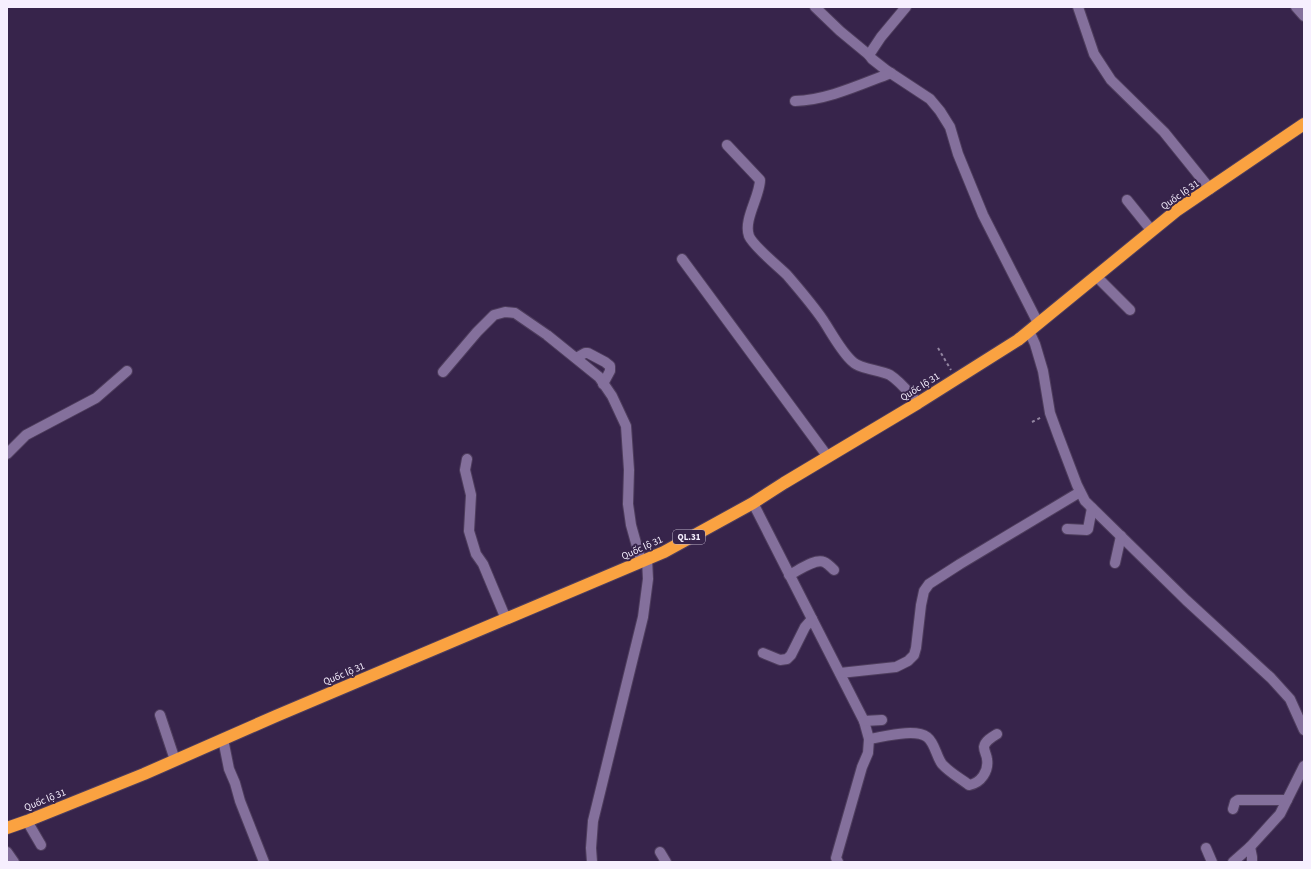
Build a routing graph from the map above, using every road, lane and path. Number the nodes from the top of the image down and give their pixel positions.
1 (815, 7) edge
2 (906, 7) edge
3 (1078, 7) edge
4 (1296, 7) edge
5 (1304, 16) edge
6 (870, 55) junction
7 (891, 73) junction
8 (795, 101) dead end
9 (1304, 124) edge
10 (728, 145) dead end
11 (1210, 189) junction
12 (1127, 200) dead end
13 (1152, 231) junction
14 (682, 258) dead end
15 (1096, 277) junction
16 (1130, 310) dead end
17 (1038, 323) junction
18 (1029, 331) junction
19 (938, 348) dead end
20 (576, 358) junction
21 (127, 371) dead end
22 (443, 372) dead end
23 (956, 378) junction
24 (604, 384) junction
25 (918, 403) junction
26 (7, 454) edge
27 (828, 457) junction
28 (467, 459) dead end
29 (1080, 492) junction
30 (753, 503) junction
31 (1092, 508) junction
32 (1067, 529) dead end
33 (1121, 536) junction
34 (644, 560) junction
35 (1115, 563) dead end
36 (834, 570) dead end
37 (789, 575) junction
38 (506, 619) junction
39 (812, 619) junction
40 (763, 653) dead end
41 (840, 673) junction
42 (160, 715) dead end
43 (882, 720) dead end
44 (864, 721) junction
45 (1304, 730) edge
46 (997, 734) dead end
47 (223, 739) junction
48 (869, 739) junction
49 (174, 760) junction
50 (1304, 766) edge
51 (1287, 800) junction
52 (1233, 809) dead end
53 (27, 821) junction
54 (7, 828) edge
55 (41, 845) dead end
56 (1250, 847) junction
57 (1206, 848) dead end
58 (7, 852) edge
59 (660, 852) dead end
60 (836, 861) edge
61 (14, 862) edge
62 (264, 862) edge
63 (592, 862) edge
64 (666, 862) edge
65 (1212, 862) edge
66 (1233, 862) edge
67 (1252, 862) edge

1 - 6 street
2 - 6 street
3 - 11 street
4 - 5 street
6 - 7 street
7 - 8 street
7 - 17 street
9 - 11 highway, Quốc lộ 31 / QL.31
10 - 25 street
11 - 13 highway, Quốc lộ 31 / QL.31
12 - 13 street
13 - 15 highway, Quốc lộ 31 / QL.31
14 - 27 street
15 - 16 street
15 - 17 highway, Quốc lộ 31 / QL.31
17 - 18 highway, Quốc lộ 31 / QL.31
18 - 23 highway, Quốc lộ 31 / QL.31
18 - 29 street
19 - 23 path
20 - 22 street
20 - 24 street
20 - 24 street
21 - 26 street
23 - 25 highway, Quốc lộ 31 / QL.31
24 - 34 street
25 - 27 highway, Quốc lộ 31 / QL.31
27 - 30 highway, Quốc lộ 31 / QL.31
28 - 38 street
29 - 31 street
29 - 41 street
30 - 34 highway, Quốc lộ 31 / QL.31
30 - 37 street
31 - 32 street
31 - 33 street
33 - 35 street
33 - 45 street
34 - 38 highway, Quốc lộ 31 / QL.31
34 - 63 street
36 - 37 street
37 - 39 street
38 - 47 highway, Quốc lộ 31 / QL.31
39 - 40 street
39 - 41 street
41 - 44 street
42 - 49 street
43 - 44 street
44 - 48 street
46 - 48 street
47 - 49 highway, Quốc lộ 31 / QL.31
47 - 62 street
48 - 60 street
49 - 53 highway, Quốc lộ 31 / QL.31
50 - 51 street
51 - 52 street
51 - 56 street
53 - 54 highway, Quốc lộ 31 / QL.31
53 - 55 street
56 - 66 street
56 - 67 street
57 - 65 street
58 - 61 street
59 - 64 street

